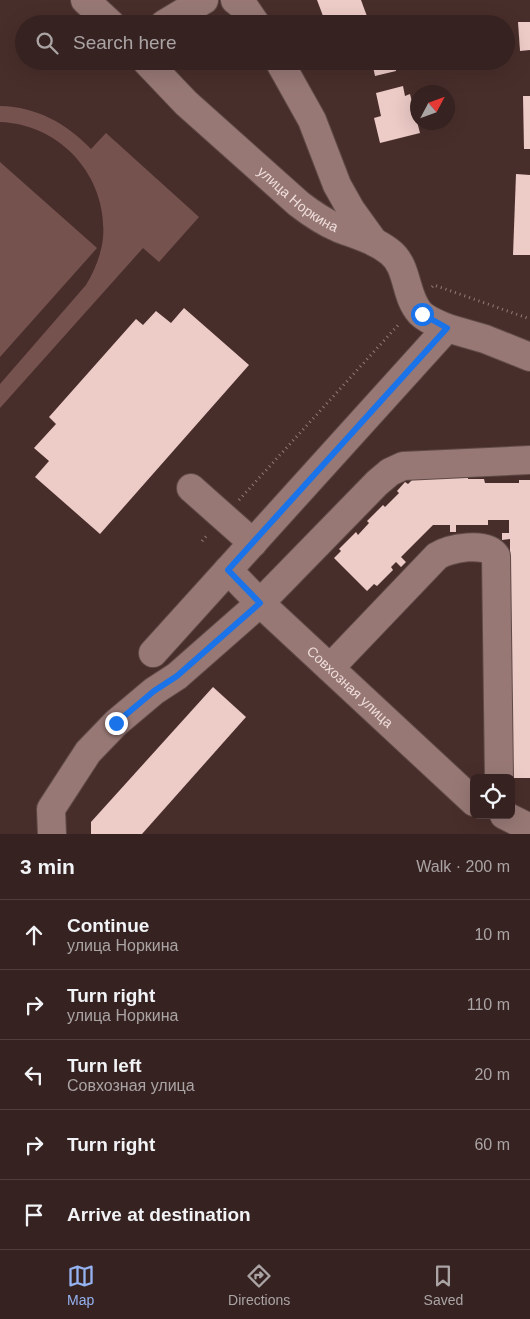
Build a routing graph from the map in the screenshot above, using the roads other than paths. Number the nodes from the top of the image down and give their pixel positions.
1 (85, 0) edge
2 (204, 0) edge
3 (235, 0) edge
4 (101, 15) edge
5 (179, 15) edge
6 (250, 15) edge
7 (155, 70) edge
8 (284, 70) edge
9 (374, 242) junction
10 (447, 328) junction
11 (530, 357) edge
12 (530, 460) edge
13 (191, 488) dead end
14 (253, 543) junction
15 (228, 570) junction
16 (260, 603) junction
17 (153, 653) dead end
18 (330, 668) junction
19 (499, 774) edge
20 (470, 798) edge
21 (515, 812) edge
22 (530, 812) edge
23 (512, 819) edge
24 (530, 828) edge
25 (52, 834) edge

1 - 4 street
2 - 5 street
3 - 6 street
7 - 9 street, улица Норкина
8 - 9 street
9 - 10 street, улица Норкина
10 - 11 street
10 - 14 street
12 - 16 street
13 - 14 street
14 - 15 street
15 - 16 street, Совхозная улица
15 - 17 street
16 - 18 street, Совхозная улица
16 - 25 street
18 - 19 street
18 - 20 street, Совхозная улица
21 - 22 street
23 - 24 street

